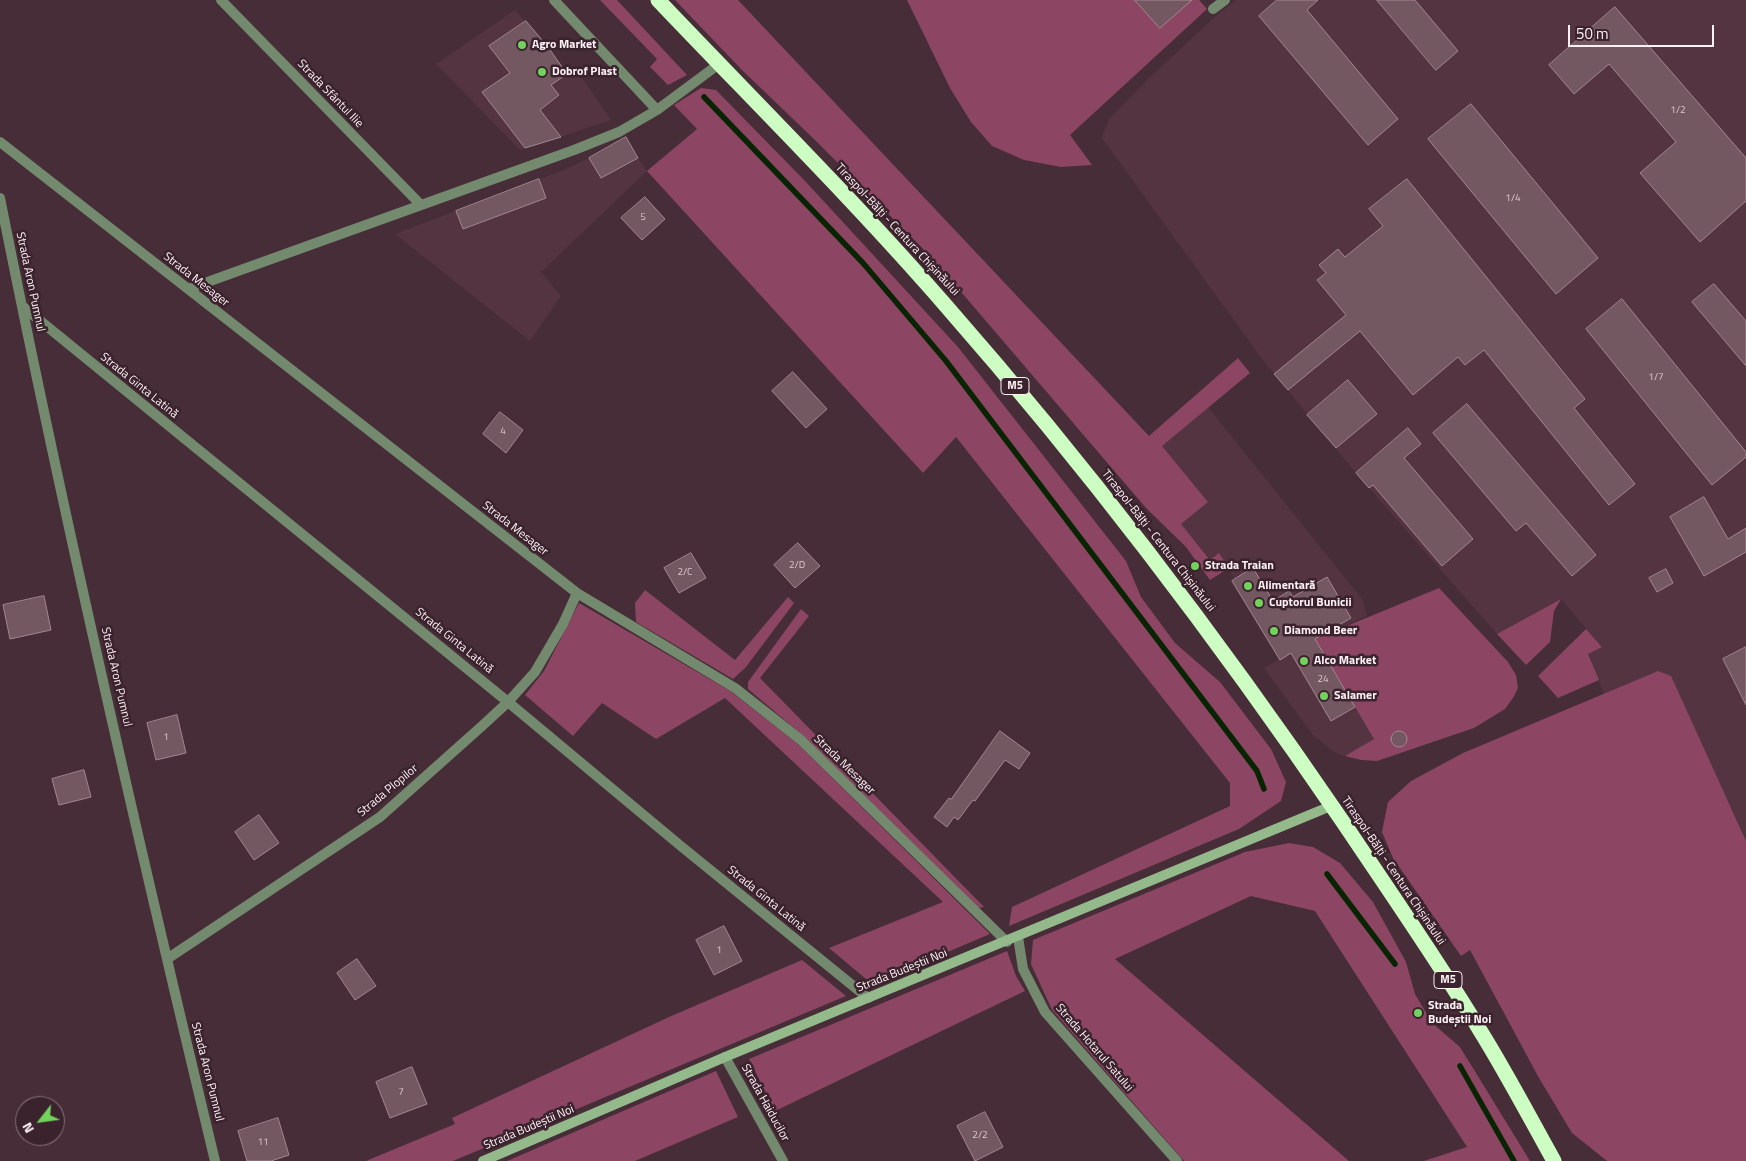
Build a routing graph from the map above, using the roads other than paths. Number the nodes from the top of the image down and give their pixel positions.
1 (221, 0) edge
2 (554, 0) edge
3 (658, 0) edge
4 (1225, 0) edge
5 (1213, 9) dead end
6 (719, 64) junction
7 (657, 110) junction
8 (0, 142) edge
9 (0, 198) edge
10 (421, 205) junction
11 (188, 289) junction
12 (22, 306) junction
13 (577, 593) junction
14 (508, 702) junction
15 (1331, 806) junction
16 (1018, 937) junction
17 (1007, 942) junction
18 (167, 959) junction
19 (868, 998) junction
20 (725, 1057) junction
21 (215, 1161) edge
22 (483, 1161) edge
23 (782, 1161) edge
24 (1177, 1161) edge
25 (1554, 1161) edge

1 - 10 street, Strada Sfântul Ilie
2 - 7 street
3 - 6 highway, Tiraspol-Bălţi - Centura Chișinăului / M5
4 - 5 street
6 - 7 street
6 - 15 highway, Tiraspol-Bălţi - Centura Chișinăului / M5
7 - 10 street
8 - 11 street, Strada Mesager
9 - 12 street, Strada Aron Pumnul
10 - 11 street
11 - 13 street, Strada Mesager
12 - 14 street, Strada Ginta Latină
12 - 18 street, Strada Aron Pumnul
13 - 14 street, Strada Plopilor
13 - 17 street, Strada Mesager
14 - 18 street, Strada Plopilor
14 - 19 street, Strada Ginta Latină
15 - 16 street, Strada Budeștii Noi
15 - 25 highway, Tiraspol-Bălţi - Centura Chișinăului / M5
16 - 17 street, Strada Budeștii Noi
16 - 24 street, Strada Hotarul Satului
17 - 19 street, Strada Budeștii Noi
18 - 21 street, Strada Aron Pumnul
19 - 20 street, Strada Budeștii Noi
20 - 22 street, Strada Budeștii Noi
20 - 23 street, Strada Haiducilor

